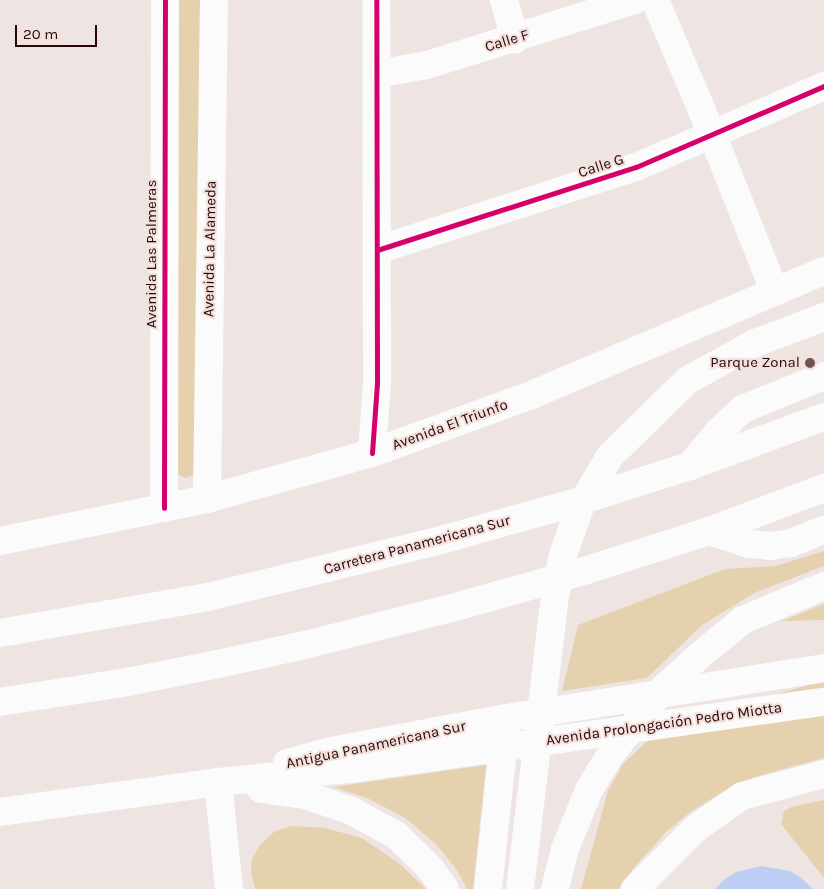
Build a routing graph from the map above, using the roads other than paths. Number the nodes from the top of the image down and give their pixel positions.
1 (165, 0) edge
2 (214, 0) edge
3 (376, 0) edge
4 (504, 0) edge
5 (634, 0) edge
6 (655, 0) edge
7 (515, 39) junction
8 (377, 74) junction
9 (824, 86) edge
10 (712, 134) junction
11 (378, 250) junction
12 (824, 271) edge
13 (775, 292) junction
14 (824, 317) edge
15 (824, 376) edge
16 (824, 416) edge
17 (372, 453) junction
18 (690, 466) junction
19 (824, 488) edge
20 (207, 499) junction
21 (164, 508) junction
22 (824, 530) edge
23 (709, 531) junction
24 (0, 541) edge
25 (824, 586) edge
26 (0, 633) edge
27 (824, 668) edge
28 (0, 702) edge
29 (824, 702) edge
30 (506, 718) junction
31 (504, 746) junction
32 (824, 774) edge
33 (218, 782) junction
34 (0, 812) edge
35 (229, 889) edge
36 (445, 889) edge
37 (488, 889) edge
38 (520, 889) edge
39 (555, 889) edge
40 (635, 889) edge

1 - 21 main road, Avenida Las Palmeras
2 - 20 main road, Avenida La Alameda
3 - 8 main road
4 - 7 main road
5 - 7 main road, Calle F
6 - 10 main road
7 - 8 main road, Calle F
8 - 11 main road
9 - 10 main road, Calle G
10 - 11 main road, Calle G
10 - 13 main road
11 - 17 main road
12 - 13 main road, Avenida El Triunfo
13 - 17 main road, Avenida El Triunfo
14 - 38 main road
15 - 18 main road
16 - 18 main road, Carretera Panamericana Sur
17 - 20 main road, Avenida El Triunfo
18 - 26 main road, Carretera Panamericana Sur
19 - 23 main road
20 - 21 main road, Avenida El Triunfo
21 - 24 main road, Avenida El Triunfo
22 - 23 main road
23 - 28 main road
25 - 39 main road
27 - 30 main road, Avenida Prolongación Pedro Miotta
29 - 31 main road, Avenida Prolongación Pedro Miotta
30 - 31 main road
30 - 33 main road, Antigua Panamericana Sur
31 - 33 main road, Antigua Panamericana Sur
31 - 37 main road
32 - 40 main road
33 - 34 main road, Antigua Panamericana Sur
33 - 35 main road
33 - 36 main road

